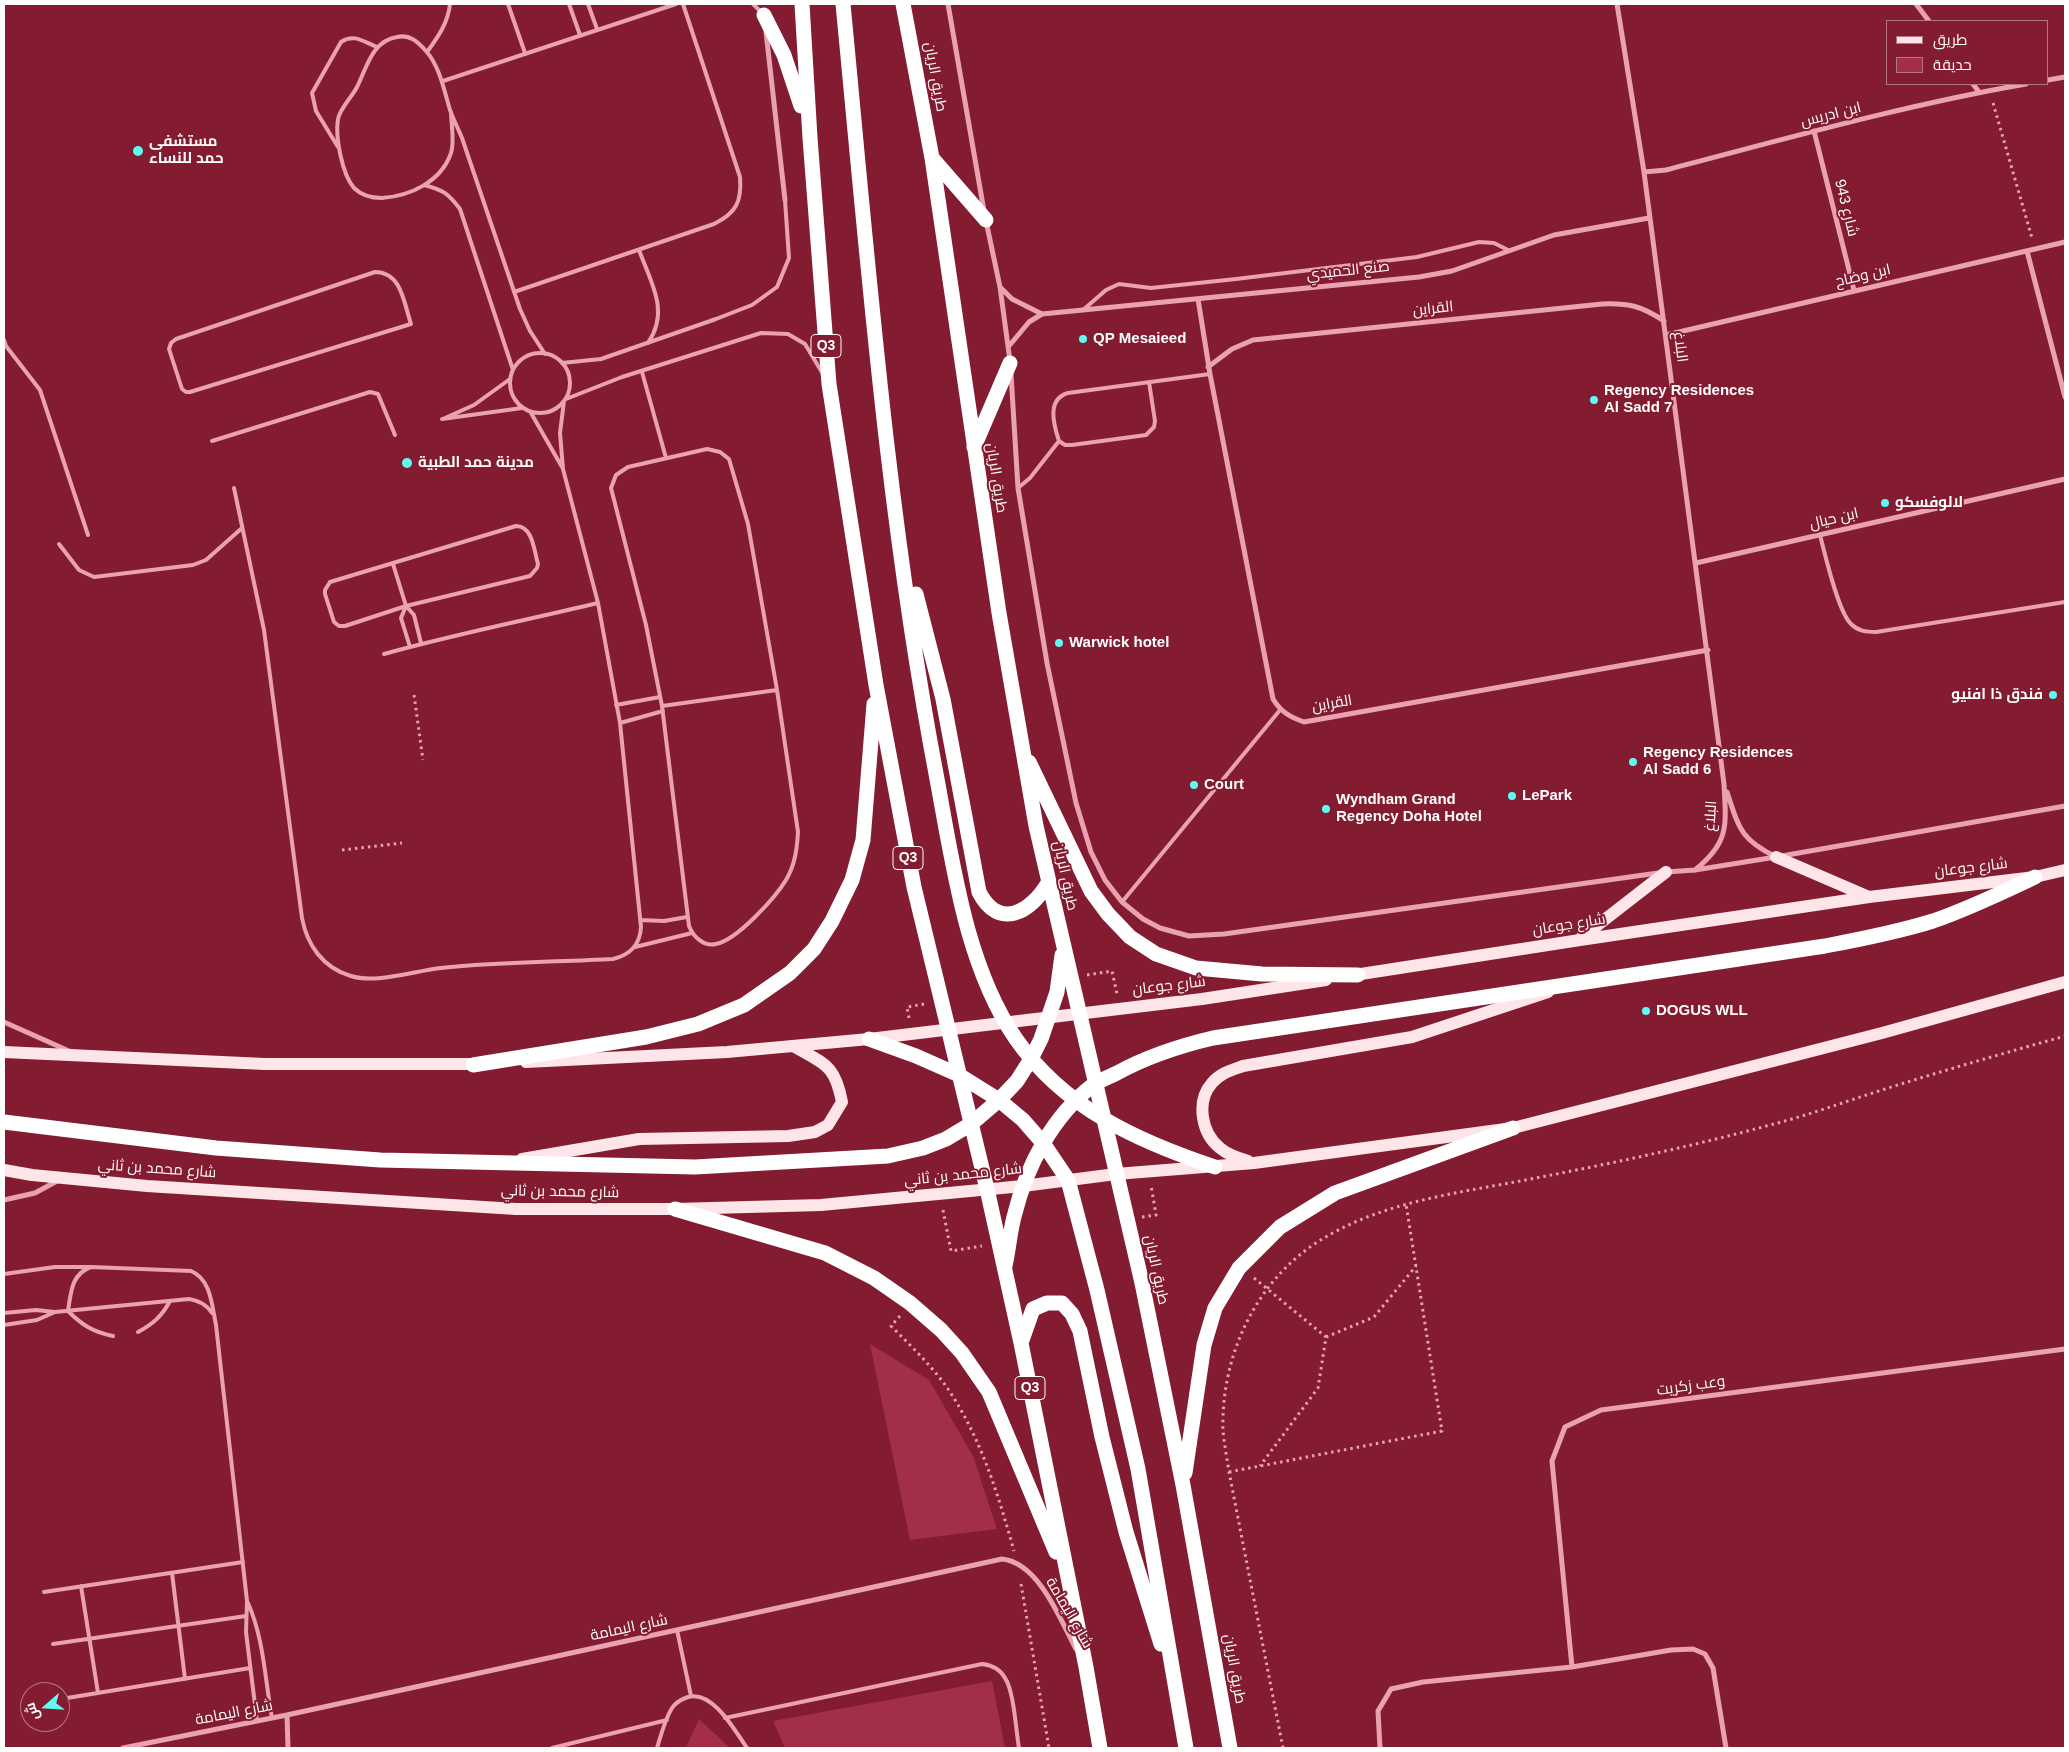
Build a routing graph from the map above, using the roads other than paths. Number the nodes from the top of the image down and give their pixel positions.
1 (450, 4) edge
2 (508, 4) edge
3 (569, 4) edge
4 (588, 4) edge
5 (676, 4) edge
6 (683, 4) edge
7 (753, 4) edge
8 (802, 4) edge
9 (842, 4) edge
10 (903, 4) edge
11 (948, 4) edge
12 (1617, 4) edge
13 (1916, 4) edge
14 (764, 9) edge
15 (1928, 20) edge
16 (597, 29) junction
17 (580, 35) junction
18 (377, 47) junction
19 (428, 52) junction
20 (525, 54) junction
21 (2065, 77) edge
22 (2049, 80) edge
23 (443, 81) junction
24 (1974, 85) edge
25 (2020, 85) edge
26 (1979, 92) junction
27 (451, 112) junction
28 (1814, 131) junction
29 (810, 138) junction
30 (339, 148) junction
31 (932, 158) junction
32 (1644, 172) junction
33 (424, 185) junction
34 (785, 200) joint
35 (1649, 218) junction
36 (986, 220) junction
37 (2065, 242) edge
38 (639, 250) junction
39 (1508, 250) junction
40 (2028, 251) junction
41 (1000, 287) junction
42 (1854, 290) junction
43 (514, 292) junction
44 (1198, 298) junction
45 (1083, 310) junction
46 (1042, 314) junction
47 (1664, 321) junction
48 (411, 324) joint
49 (1666, 335) junction
50 (4, 340) edge
51 (648, 343) junction
52 (1008, 347) junction
53 (545, 354) junction
54 (562, 363) junction
55 (1010, 363) junction
56 (1208, 367) junction
57 (513, 370) junction
58 (642, 372) junction
59 (1210, 374) junction
60 (510, 379) junction
61 (1149, 382) junction
62 (829, 384) junction
63 (2065, 397) edge
64 (565, 400) junction
65 (522, 408) junction
66 (531, 412) junction
67 (395, 435) dead end
68 (1059, 440) junction
69 (212, 441) dead end
70 (974, 449) junction
71 (666, 458) junction
72 (564, 469) junction
73 (2065, 480) edge
74 (234, 488) dead end
75 (1018, 488) junction
76 (896, 520) junction
77 (242, 528) junction
78 (88, 534) dead end
79 (1820, 535) junction
80 (59, 544) dead end
81 (1696, 563) junction
82 (393, 564) junction
83 (2065, 602) edge
84 (598, 603) junction
85 (406, 606) junction
86 (421, 643) junction
87 (410, 647) junction
88 (1708, 650) junction
89 (384, 654) dead end
90 (876, 685) junction
91 (778, 690) junction
92 (660, 697) junction
93 (616, 705) junction
94 (662, 708) junction
95 (1280, 710) junction
96 (620, 723) junction
97 (1021, 745) junction
98 (1724, 784) junction
99 (2065, 806) edge
100 (1776, 856) junction
101 (1695, 870) junction
102 (2065, 870) edge
103 (1666, 872) junction
104 (2035, 877) junction
105 (1048, 883) junction
106 (1869, 897) junction
107 (1122, 902) junction
108 (687, 917) junction
109 (640, 920) junction
110 (692, 933) junction
111 (1580, 940) junction
112 (635, 947) junction
113 (1063, 949) junction
114 (1358, 975) junction
115 (2065, 982) edge
116 (1570, 985) junction
117 (1078, 1014) junction
118 (1048, 1018) junction
119 (4, 1022) edge
120 (1006, 1023) junction
121 (949, 1030) junction
122 (869, 1040) junction
123 (795, 1047) junction
124 (4, 1052) edge
125 (81, 1056) junction
126 (1031, 1059) junction
127 (474, 1065) junction
128 (959, 1074) junction
129 (1094, 1084) junction
130 (1000, 1100) junction
131 (1075, 1101) junction
132 (1103, 1120) junction
133 (4, 1122) edge
134 (971, 1124) junction
135 (1513, 1128) junction
136 (1043, 1143) junction
137 (503, 1162) junction
138 (1254, 1163) junction
139 (1214, 1167) junction
140 (4, 1170) edge
141 (1116, 1174) junction
142 (63, 1178) junction
143 (1068, 1180) junction
144 (1023, 1186) junction
145 (987, 1189) junction
146 (4, 1200) edge
147 (675, 1209) junction
148 (91, 1267) junction
149 (1004, 1269) junction
150 (4, 1274) edge
151 (170, 1300) junction
152 (68, 1311) junction
153 (55, 1312) junction
154 (4, 1314) edge
155 (214, 1314) junction
156 (4, 1325) edge
157 (138, 1332) dead end
158 (113, 1336) dead end
159 (1021, 1343) junction
160 (2065, 1349) edge
161 (1183, 1484) junction
162 (243, 1562) junction
163 (172, 1572) junction
164 (81, 1586) junction
165 (1071, 1588) junction
166 (44, 1592) dead end
167 (247, 1601) junction
168 (246, 1616) junction
169 (178, 1626) junction
170 (677, 1630) junction
171 (89, 1639) junction
172 (53, 1644) dead end
173 (1086, 1667) junction
174 (1572, 1667) junction
175 (250, 1668) junction
176 (185, 1679) junction
177 (98, 1693) junction
178 (692, 1696) junction
179 (70, 1698) edge
180 (1179, 1703) junction
181 (287, 1715) junction
182 (272, 1718) junction
183 (725, 1718) junction
184 (667, 1720) junction
185 (257, 1721) junction
186 (150, 1746) edge
187 (123, 1748) edge
188 (288, 1748) edge
189 (552, 1748) edge
190 (657, 1748) edge
191 (747, 1748) edge
192 (1019, 1748) edge
193 (1100, 1748) edge
194 (1186, 1748) edge
195 (1230, 1748) edge
196 (1380, 1748) edge
197 (1726, 1748) edge

1 - 19 lane
2 - 20 lane
3 - 17 lane
4 - 16 lane
5 - 16 lane
6 - 38 lane
7 - 14 lane
8 - 29 highway, Q3
9 - 76 highway
10 - 31 highway, طريق الريان
11 - 36 street, طريق الريان
12 - 32 street, البلاغ
13 - 15 street
14 - 29 highway
14 - 34 street
16 - 17 lane
17 - 20 lane
18 - 19 lane
18 - 30 lane
18 - 30 lane
19 - 23 lane
20 - 23 lane
21 - 22 street
23 - 27 lane
24 - 26 street
25 - 26 street, ابن ادريس
26 - 28 street, ابن ادريس
27 - 33 lane
27 - 43 lane
28 - 32 street, ابن ادريس
28 - 42 street, شارع 943
29 - 62 highway, Q3
30 - 33 lane
31 - 36 highway
31 - 70 highway, طريق الريان
32 - 35 street, البلاغ
33 - 57 lane
34 - 51 lane
35 - 39 street, صنع الحميدي
35 - 47 street, البلاغ
36 - 41 street, طريق الريان
37 - 40 street, ابن وضاح
38 - 43 lane
38 - 51 lane
39 - 44 street, صنع الحميدي
39 - 45 lane
40 - 42 street, ابن وضاح
40 - 63 street
41 - 46 street
41 - 52 street, طريق الريان
42 - 49 street, ابن وضاح
43 - 53 lane
44 - 45 street, صنع الحميدي
44 - 56 street
45 - 46 street, صنع الحميدي
46 - 52 street
47 - 49 street, البلاغ
47 - 56 street, القراين
48 - 48 lane
49 - 81 street, البلاغ
50 - 78 lane
51 - 54 lane
52 - 55 street, طريق الريان
53 - 54 lane
53 - 57 lane
54 - 64 lane
55 - 70 highway
55 - 75 street, طريق الريان
56 - 59 street
57 - 60 lane
58 - 62 lane
58 - 64 lane
58 - 71 lane
59 - 61 lane
59 - 95 street
60 - 65 lane
60 - 65 lane
61 - 68 lane
61 - 68 lane
62 - 90 highway, Q3
64 - 66 lane
64 - 72 lane
65 - 66 lane
66 - 72 lane
67 - 69 lane
68 - 75 lane
70 - 97 highway, طريق الريان
71 - 91 lane
71 - 92 lane
72 - 84 lane
73 - 79 street, ابن حيال
74 - 77 lane
75 - 107 street, طريق الريان
76 - 105 highway
76 - 120 highway
77 - 80 lane
77 - 112 lane
79 - 81 street, ابن حيال
79 - 83 lane
81 - 88 street, البلاغ
82 - 85 lane
82 - 85 lane
82 - 85 lane
84 - 86 lane
84 - 93 lane
85 - 86 lane
85 - 87 lane
86 - 87 lane
87 - 89 lane
88 - 95 street, القراين
88 - 98 street, البلاغ
90 - 121 highway, Q3
90 - 127 highway
91 - 94 lane
91 - 110 lane
92 - 93 lane
92 - 94 lane
93 - 96 lane
94 - 96 lane
94 - 108 lane
95 - 107 lane
96 - 109 lane
97 - 105 highway, طريق الريان
97 - 114 highway
98 - 100 street, البلاغ
98 - 101 street, البلاغ
99 - 100 street
100 - 101 street
100 - 106 main road
101 - 103 street
102 - 104 main road, شارع جوعان
103 - 107 street
103 - 111 main road
104 - 106 main road, شارع جوعان
104 - 116 highway
105 - 113 highway, طريق الريان
106 - 111 main road, شارع جوعان
108 - 109 lane
108 - 110 lane
109 - 112 lane
110 - 112 lane
111 - 114 main road, شارع جوعان
113 - 117 highway, طريق الريان
113 - 118 highway
114 - 117 main road, شارع جوعان
115 - 135 main road
116 - 129 highway
116 - 138 main road
117 - 118 main road
117 - 129 highway, طريق الريان
118 - 120 main road
118 - 126 highway
119 - 125 street
120 - 121 main road
120 - 126 highway
121 - 122 main road
121 - 128 highway, Q3
122 - 123 main road
122 - 128 highway
123 - 127 main road
123 - 137 main road
124 - 125 main road
125 - 127 main road
126 - 130 highway
126 - 131 highway
128 - 130 highway
128 - 134 highway, Q3
129 - 131 highway
129 - 132 highway, طريق الريان
130 - 134 highway
130 - 136 highway
131 - 132 highway
131 - 136 highway
132 - 139 highway
132 - 141 highway, طريق الريان
133 - 137 highway
134 - 137 highway
134 - 145 highway, Q3
135 - 138 main road
135 - 161 highway
136 - 143 highway
136 - 144 highway
138 - 139 main road
139 - 141 main road
140 - 142 main road, شارع محمد بن ثاني
141 - 143 main road, شارع محمد بن ثاني
141 - 161 highway, طريق الريان
142 - 146 street
142 - 147 main road, شارع محمد بن ثاني
143 - 144 main road, شارع محمد بن ثاني
143 - 180 highway
144 - 145 main road, شارع محمد بن ثاني
144 - 149 highway
145 - 147 main road, شارع محمد بن ثاني
145 - 149 highway, Q3
147 - 165 highway
148 - 150 lane
148 - 152 lane
148 - 155 lane
149 - 159 highway, Q3
151 - 152 lane
151 - 155 lane
151 - 157 lane
152 - 153 lane
152 - 158 lane
153 - 154 lane
153 - 156 lane
155 - 162 lane
159 - 165 highway, Q3
159 - 180 highway
160 - 174 street, وعب زكريت
161 - 195 highway, طريق الريان
162 - 163 lane
162 - 167 lane
163 - 164 lane
163 - 169 lane
164 - 166 lane
164 - 171 lane
165 - 173 highway, Q3
167 - 168 lane
167 - 182 lane
168 - 169 lane
168 - 175 lane
169 - 171 lane
169 - 176 lane
170 - 173 street, شارع اليمامة
170 - 178 lane
170 - 181 street, شارع اليمامة
171 - 172 lane
171 - 177 lane
173 - 193 highway, Q3
174 - 196 street
174 - 197 street
175 - 176 lane
175 - 185 lane
176 - 177 lane
177 - 179 lane
178 - 183 lane
178 - 184 lane
180 - 194 highway
181 - 182 street, شارع اليمامة
181 - 188 street
182 - 185 street, شارع اليمامة
183 - 191 lane
183 - 192 lane
184 - 189 lane
184 - 190 lane
185 - 186 street, شارع اليمامة
186 - 187 street, شارع اليمامة

